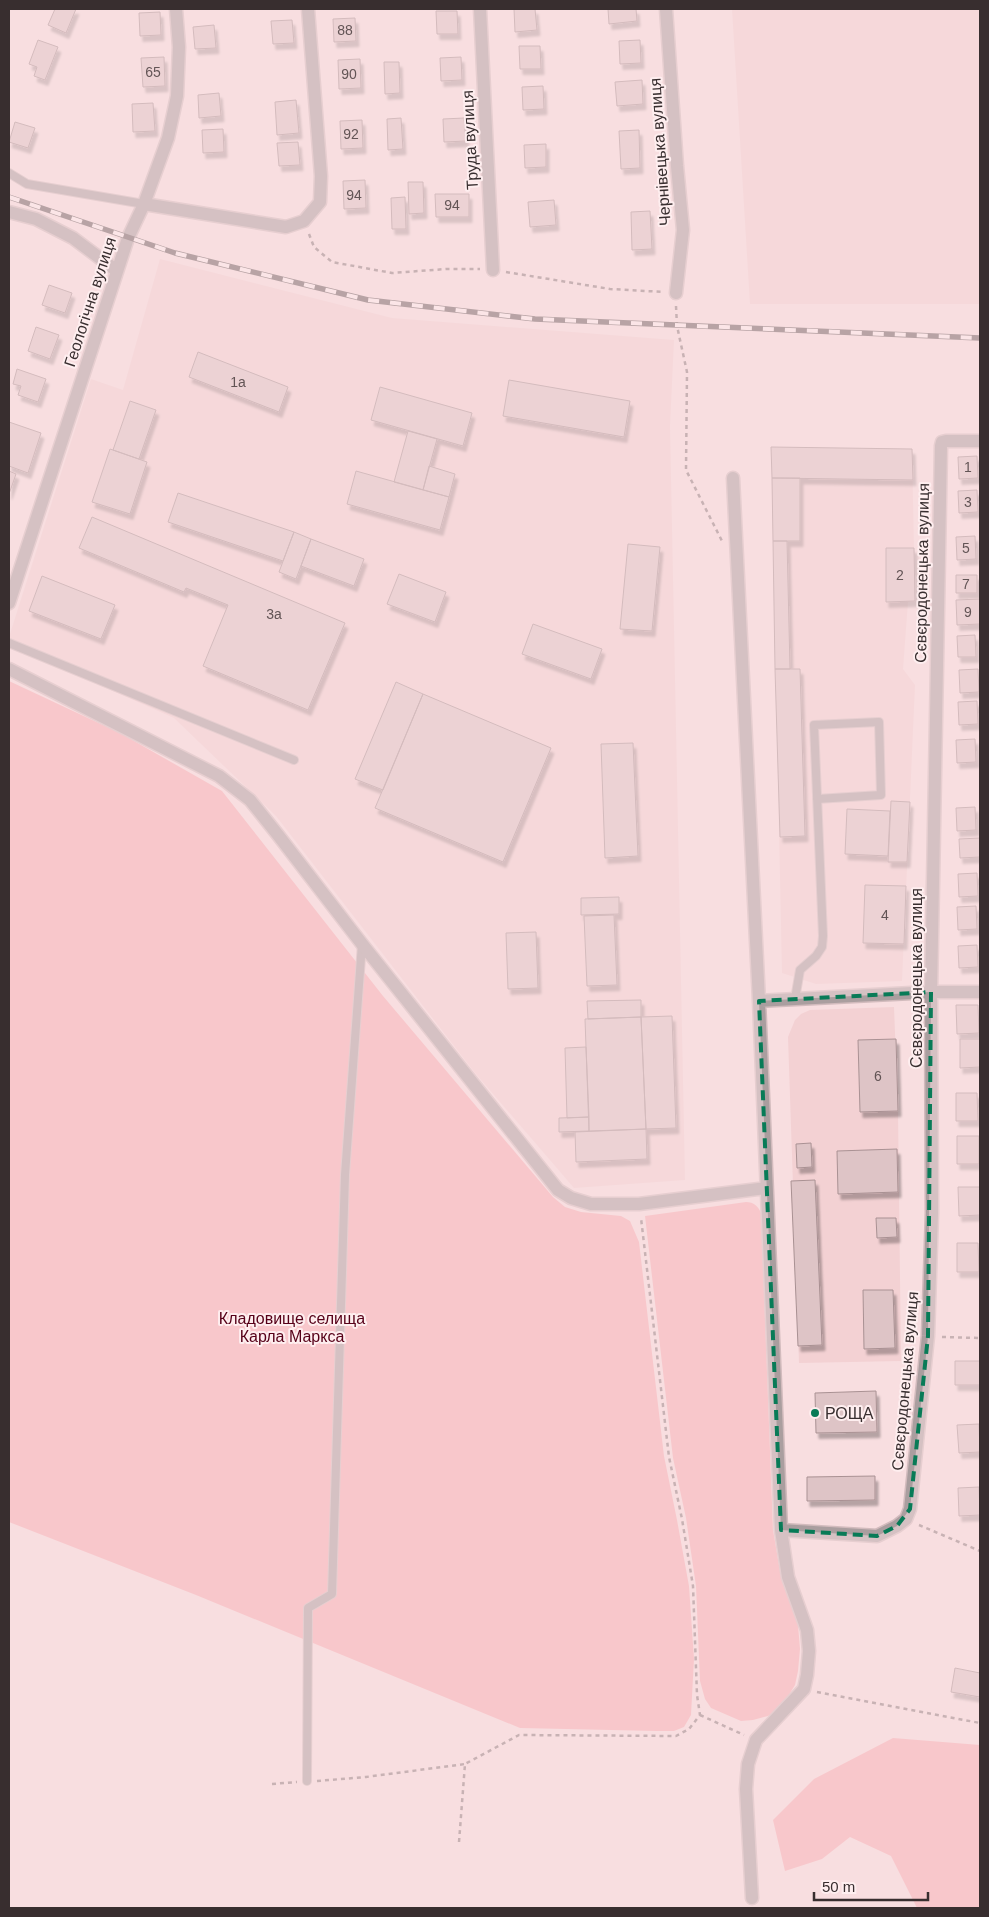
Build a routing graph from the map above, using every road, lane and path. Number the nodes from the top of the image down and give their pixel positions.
1 (176, 9) edge
2 (308, 9) edge
3 (480, 9) edge
4 (666, 9) edge
5 (9, 173) edge
6 (144, 204) junction
7 (9, 212) edge
8 (493, 270) dead end
9 (117, 271) junction
10 (676, 293) joint
11 (980, 441) edge
12 (733, 478) dead end
13 (724, 546) dead end
14 (9, 603) edge
15 (9, 643) edge
16 (9, 669) edge
17 (294, 760) dead end
18 (817, 799) junction
19 (362, 944) junction
20 (931, 992) junction
21 (980, 992) edge
22 (796, 999) junction
23 (759, 1001) junction
24 (766, 1188) junction
25 (639, 1204) junction
26 (928, 1336) junction
27 (980, 1338) edge
28 (908, 1514) junction
29 (781, 1530) junction
30 (980, 1551) edge
31 (804, 1689) junction
32 (700, 1715) junction
33 (980, 1723) edge
34 (756, 1740) junction
35 (465, 1764) junction
36 (307, 1781) junction
37 (272, 1784) dead end
38 (459, 1842) dead end
39 (752, 1898) dead end

1 - 6 street, Геологічна вулиця
2 - 6 street
3 - 8 street, Труда вулиця
4 - 10 street, Чернівецька вулиця
5 - 6 lane
6 - 9 street, Геологічна вулиця
7 - 9 street
9 - 14 street, Геологічна вулиця
10 - 13 path
11 - 20 street, Сєвєродонецька вулиця
12 - 23 street
15 - 17 lane
16 - 19 street
18 - 18 lane
18 - 22 lane
19 - 25 street
19 - 36 lane
20 - 21 street
20 - 22 street
20 - 26 street, Сєвєродонецька вулиця
22 - 23 street
23 - 24 street
24 - 25 street
24 - 29 street
25 - 32 path
26 - 27 path
26 - 28 street, Сєвєродонецька вулиця
28 - 29 street
28 - 30 path
29 - 31 street
31 - 33 path
31 - 34 street
32 - 34 path
32 - 35 path
34 - 39 street
35 - 36 path
35 - 38 path
36 - 37 path

